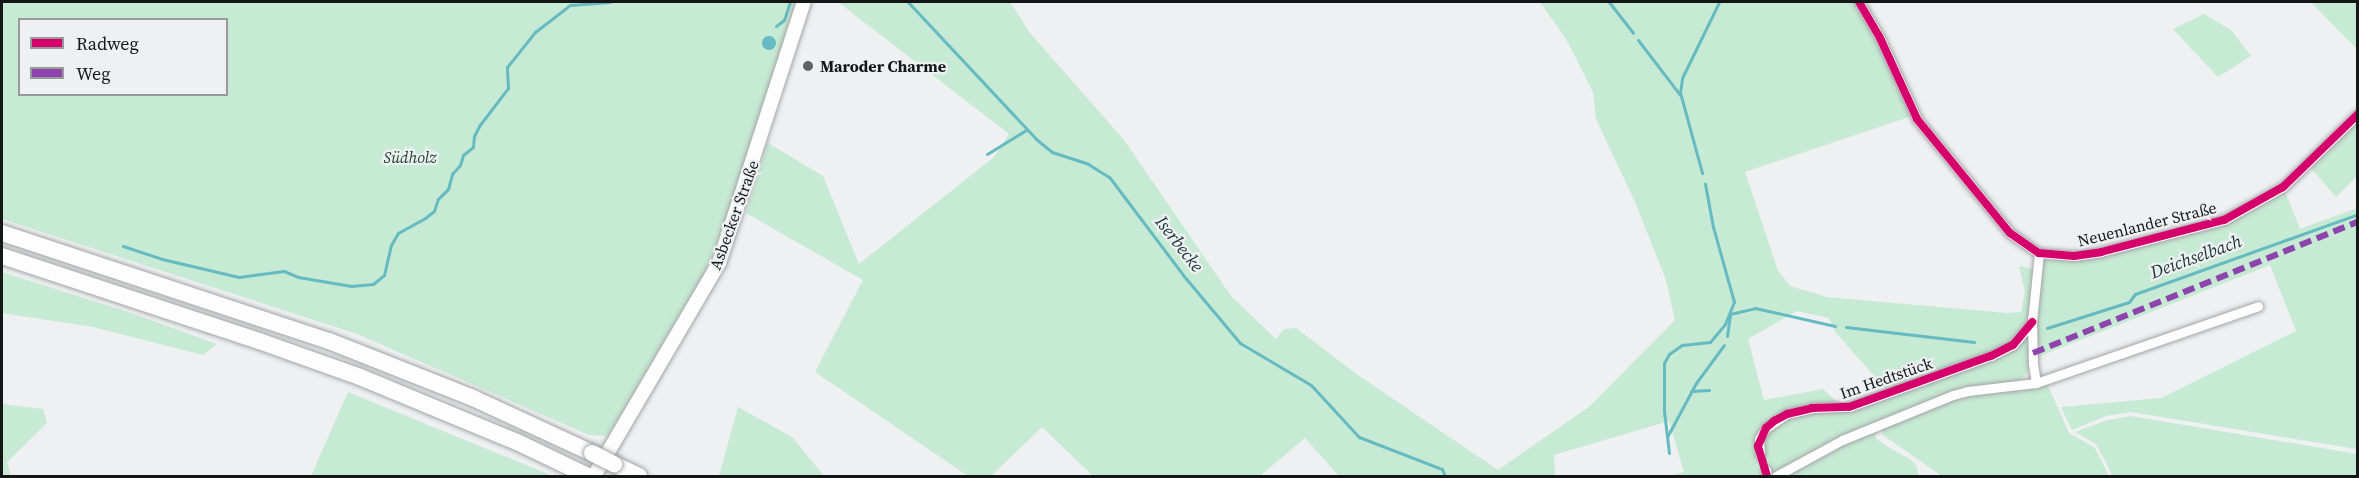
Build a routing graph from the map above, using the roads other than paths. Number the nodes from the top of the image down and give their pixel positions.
1 (804, 2) edge
2 (1859, 2) edge
3 (2358, 114) edge
4 (2, 233) edge
5 (2039, 253) junction
6 (2, 256) edge
7 (2258, 306) dead end
8 (2032, 322) junction
9 (2036, 382) junction
10 (1760, 454) tunnel mouth
11 (587, 475) edge
12 (639, 477) edge
13 (1776, 477) edge

1 - 11 main road, Asbecker Straße
2 - 5 street, Neuenlander Straße
3 - 5 street, Neuenlander Straße
4 - 12 highway, bridge
5 - 8 street
6 - 11 highway
7 - 9 street
8 - 9 street
8 - 10 street, Im Hedtstück
9 - 13 street

